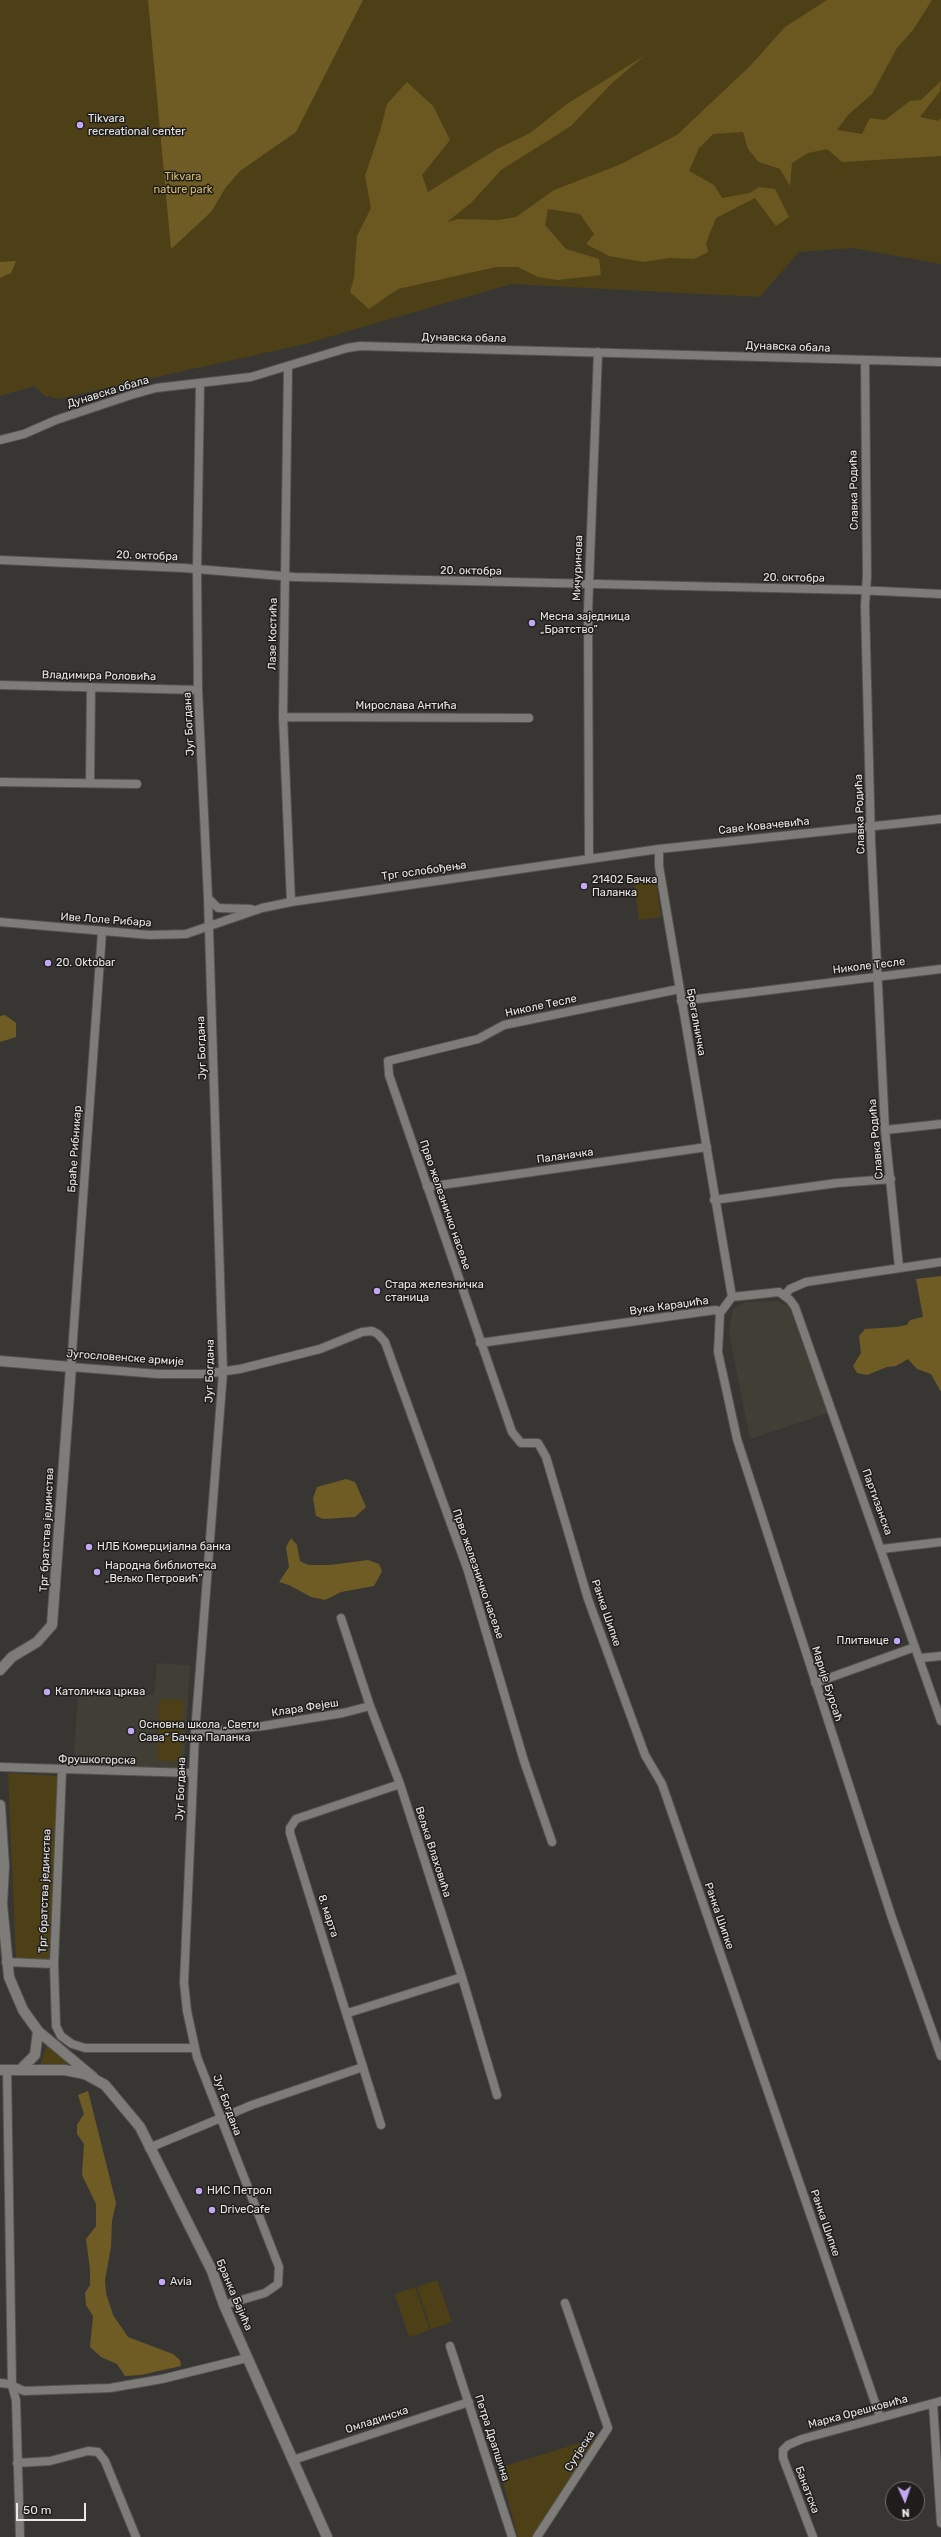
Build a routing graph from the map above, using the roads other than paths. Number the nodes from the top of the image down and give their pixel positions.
1 (598, 352) junction
2 (865, 360) junction
3 (941, 362) edge
4 (288, 367) junction
5 (200, 383) junction
6 (0, 440) edge
7 (0, 560) edge
8 (197, 570) junction
9 (284, 574) junction
10 (589, 584) junction
11 (866, 592) junction
12 (941, 594) edge
13 (0, 685) edge
14 (91, 687) junction
15 (198, 690) junction
16 (283, 717) junction
17 (529, 718) dead end
18 (0, 782) edge
19 (90, 783) junction
20 (137, 784) dead end
21 (941, 819) edge
22 (871, 826) junction
23 (659, 849) junction
24 (589, 858) junction
25 (208, 898) junction
26 (291, 902) junction
27 (262, 908) junction
28 (0, 922) edge
29 (209, 928) junction
30 (102, 932) junction
31 (941, 969) edge
32 (879, 977) junction
33 (679, 989) junction
34 (681, 1001) junction
35 (388, 1061) joint
36 (941, 1124) edge
37 (885, 1130) junction
38 (707, 1147) junction
39 (891, 1179) junction
40 (427, 1187) junction
41 (714, 1200) junction
42 (941, 1262) edge
43 (899, 1267) junction
44 (785, 1295) junction
45 (732, 1297) junction
46 (720, 1313) junction
47 (362, 1332) joint
48 (480, 1343) junction
49 (0, 1361) edge
50 (71, 1367) junction
51 (223, 1372) junction
52 (521, 1443) joint
53 (941, 1542) edge
54 (882, 1549) junction
55 (341, 1618) dead end
56 (915, 1647) junction
57 (941, 1656) edge
58 (921, 1658) junction
59 (0, 1670) edge
60 (815, 1683) junction
61 (370, 1706) junction
62 (941, 1721) edge
63 (195, 1733) junction
64 (0, 1767) edge
65 (62, 1770) junction
66 (193, 1773) junction
67 (400, 1784) junction
68 (0, 1805) edge
69 (552, 1842) dead end
70 (2, 1866) edge
71 (6, 1962) junction
72 (54, 1964) junction
73 (462, 1977) junction
74 (348, 2014) junction
75 (38, 2031) junction
76 (195, 2048) junction
77 (941, 2056) edge
78 (363, 2067) junction
79 (3, 2070) edge
80 (20, 2070) junction
81 (94, 2078) junction
82 (497, 2095) dead end
83 (219, 2118) junction
84 (382, 2125) dead end
85 (149, 2148) junction
86 (565, 2303) dead end
87 (224, 2305) junction
88 (450, 2346) dead end
89 (247, 2358) junction
90 (0, 2383) edge
91 (12, 2386) junction
92 (469, 2402) junction
93 (937, 2402) edge
94 (880, 2416) junction
95 (783, 2450) joint
96 (293, 2460) junction
97 (17, 2463) junction
98 (941, 2524) edge
99 (20, 2537) edge
100 (136, 2537) edge
101 (327, 2537) edge
102 (512, 2537) edge
103 (537, 2537) edge
104 (813, 2537) edge

1 - 2 street, Дунавска обала
1 - 4 street, Дунавска обала
1 - 10 street, Мичуринова
2 - 3 street, Дунавска обала
2 - 11 street, Славка Родића
4 - 5 street, Дунавска обала
4 - 9 street, Лазе Костића
5 - 6 street, Дунавска обала
5 - 8 street, Југ Богдана
7 - 8 street, 20. октобра
8 - 9 street, 20. октобра
8 - 15 street, Југ Богдана
9 - 10 street, 20. октобра
9 - 16 street, Лазе Костића
10 - 11 street, 20. октобра
10 - 24 street, Мичуринова
11 - 12 street, 20. октобра
11 - 22 street, Славка Родића
13 - 14 street, Владимира Роловића
14 - 15 street, Владимира Роловића
14 - 19 street
15 - 25 street, Југ Богдана
16 - 17 street, Мирослава Антића
16 - 26 street, Лазе Костића
18 - 19 street
19 - 20 street
21 - 22 street, Саве Ковачевића
22 - 23 street, Саве Ковачевића
22 - 32 street, Славка Родића
23 - 24 street, Саве Ковачевића
23 - 33 street, Брегалничка
24 - 26 street, Трг ослобођења
25 - 27 street, Трг ослобођења
25 - 29 street, Југ Богдана
26 - 27 street, Трг ослобођења
27 - 29 street, Трг ослобођења
28 - 30 street, Иве Лоле Рибара
29 - 30 street, Иве Лоле Рибара
29 - 51 street, Југ Богдана
30 - 50 street, Браће Рибникар
31 - 32 street, Николе Тесле
32 - 34 street, Николе Тесле
32 - 37 street, Славка Родића
33 - 34 street, Брегалничка
33 - 35 street, Николе Тесле
34 - 38 street, Брегалничка
35 - 40 street, Прво железничко насеље
36 - 37 street
37 - 39 street, Славка Родића
38 - 40 street, Паланачка
38 - 41 street, Брегалничка
39 - 41 street
39 - 43 street, Славка Родића
40 - 48 street, Прво железничко насеље
41 - 45 street, Брегалничка
42 - 43 street
43 - 44 street
44 - 45 street
44 - 54 street, Партизанска
45 - 46 street, Вука Караџића
46 - 48 street, Вука Караџића
46 - 60 street, Марије Бурсаћ
47 - 51 street, Југословенске армије
47 - 69 street, Прво железничко насеље
48 - 52 street, Прво железничко насеље
49 - 50 street, Југословенске армије
50 - 51 street, Југословенске армије
50 - 59 street, Трг братства јединства
51 - 63 street, Југ Богдана
52 - 94 street, Ранка Шипке
53 - 54 street
54 - 56 street, Партизанска
55 - 61 street, Вељка Влаховића
56 - 58 street, Партизанска
56 - 60 street
57 - 58 street
58 - 62 street, Партизанска
60 - 77 street, Марије Бурсаћ
61 - 63 street, Клара Фејеш
61 - 67 street, Вељка Влаховића
63 - 66 street, Југ Богдана
64 - 65 street, Фрушкогорска
65 - 66 street, Фрушкогорска
65 - 72 street, Трг братства јединства
66 - 76 street, Југ Богдана
67 - 73 street, Вељка Влаховића
67 - 74 street, 8. марта
68 - 70 street
70 - 71 street
71 - 72 street, Трг братства јединства
71 - 75 street
72 - 76 street
73 - 74 street
73 - 82 street, Вељка Влаховића
74 - 78 street, 8. марта
75 - 80 street
75 - 81 street
76 - 83 street, Југ Богдана
78 - 83 street
78 - 84 street, 8. марта
79 - 80 street
79 - 91 street
80 - 81 street
81 - 85 street, Бранка Бајића
83 - 85 street
83 - 87 street, Југ Богдана
85 - 87 street, Бранка Бајића
86 - 103 street, Сутјеска
87 - 89 street, Бранка Бајића
88 - 92 street, Петра Драпшина
89 - 91 street
89 - 96 street, Бранка Бајића
90 - 91 street
91 - 97 street
92 - 96 street, Омладинска
92 - 102 street, Петра Драпшина
93 - 94 street, Марка Орешковића
93 - 98 street
94 - 95 street, Марка Орешковића
95 - 104 street, Банатска
96 - 101 street, Бранка Бајића
97 - 99 street
97 - 100 street

